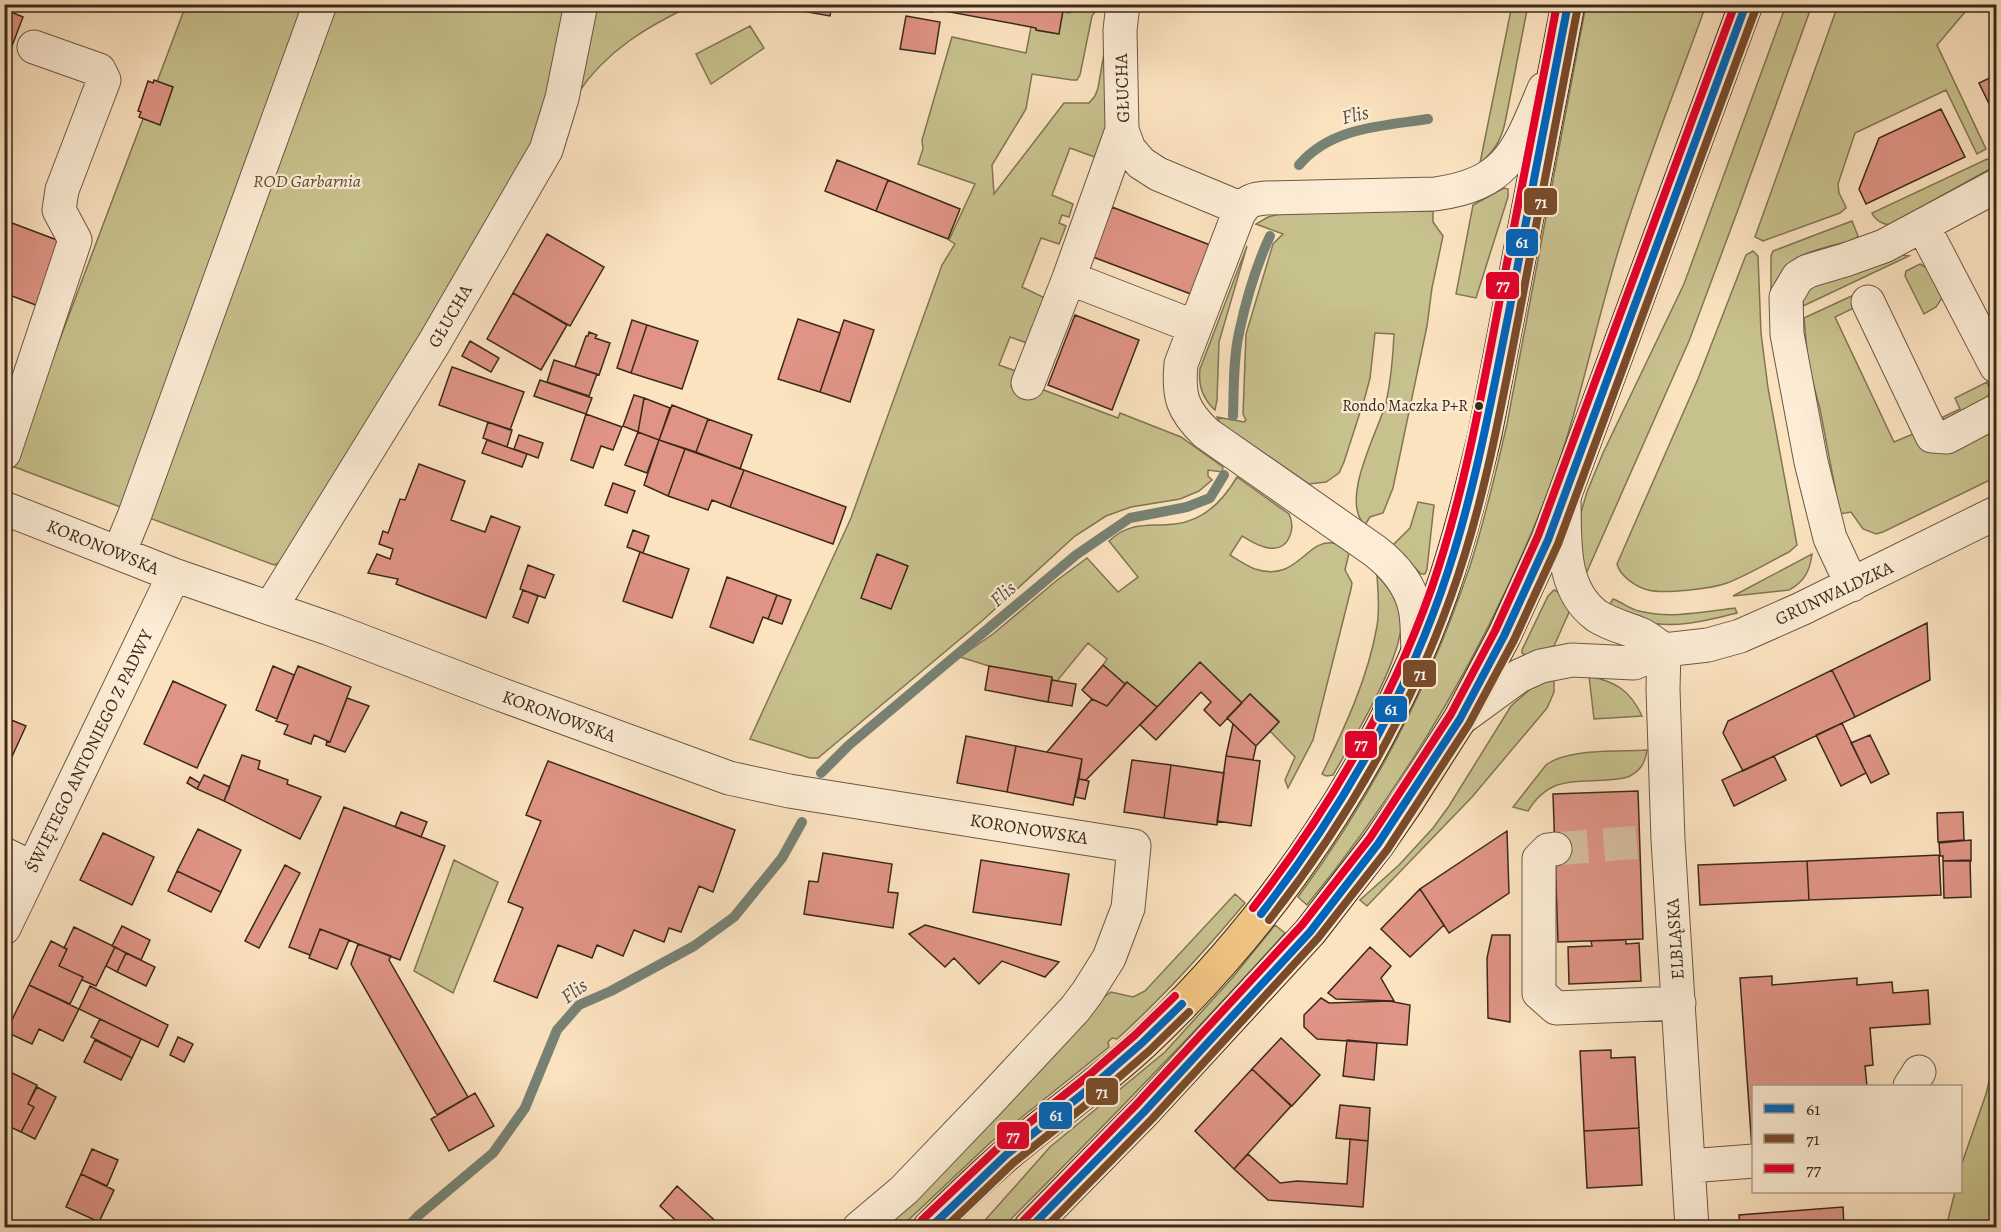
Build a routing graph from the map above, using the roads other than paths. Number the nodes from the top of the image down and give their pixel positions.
1 (320, 4) edge
2 (581, 4) edge
3 (1123, 4) edge
4 (1568, 4) edge
5 (1746, 4) edge
6 (34, 46) dead end
7 (1557, 57) junction
8 (1122, 130) junction
9 (1996, 186) edge
10 (1254, 203) junction
11 (1923, 226) junction
12 (1069, 278) junction
13 (1868, 302) dead end
14 (1194, 327) junction
15 (1996, 366) edge
16 (1028, 383) dead end
17 (1996, 411) edge
18 (4, 453) edge
19 (1564, 499) junction
20 (4, 508) edge
21 (1996, 513) edge
22 (119, 553) junction
23 (174, 575) junction
24 (1852, 585) junction
25 (271, 607) junction
26 (1418, 650) junction
27 (1664, 650) junction
28 (1460, 719) junction
29 (1555, 849) dead end
30 (18, 861) edge
31 (4, 928) edge
32 (1679, 1003) junction
33 (1752, 1161) edge
34 (1689, 1166) junction
35 (859, 1227) edge
36 (929, 1227) edge
37 (1030, 1227) edge
38 (1692, 1227) edge

1 - 22 street
2 - 25 street, GŁUCHA
3 - 8 street, GŁUCHA
4 - 7 main road
5 - 19 main road, GRUNWALDZKA
6 - 18 street
7 - 10 street
7 - 26 main road
8 - 10 street, GŁUCHA
8 - 12 street
9 - 11 street
10 - 14 street
11 - 15 street
11 - 24 street
12 - 14 street
12 - 16 street
13 - 17 street
14 - 26 street
19 - 27 street, GRUNWALDZKA
19 - 28 main road, GRUNWALDZKA
20 - 22 street, KORONOWSKA
21 - 24 street, GRUNWALDZKA
22 - 23 street, KORONOWSKA
23 - 25 street, KORONOWSKA
23 - 30 street, ŚWIĘTEGO ANTONIEGO Z PADWY
24 - 27 street, GRUNWALDZKA
25 - 35 street, KORONOWSKA
26 - 36 main road
27 - 28 street, GRUNWALDZKA
27 - 32 street, ELBLĄSKA
28 - 37 main road, GRUNWALDZKA
29 - 32 street
30 - 31 street, ŚWIĘTEGO ANTONIEGO Z PADWY
32 - 34 street, ELBLĄSKA
33 - 34 street
34 - 38 street, ELBLĄSKA

